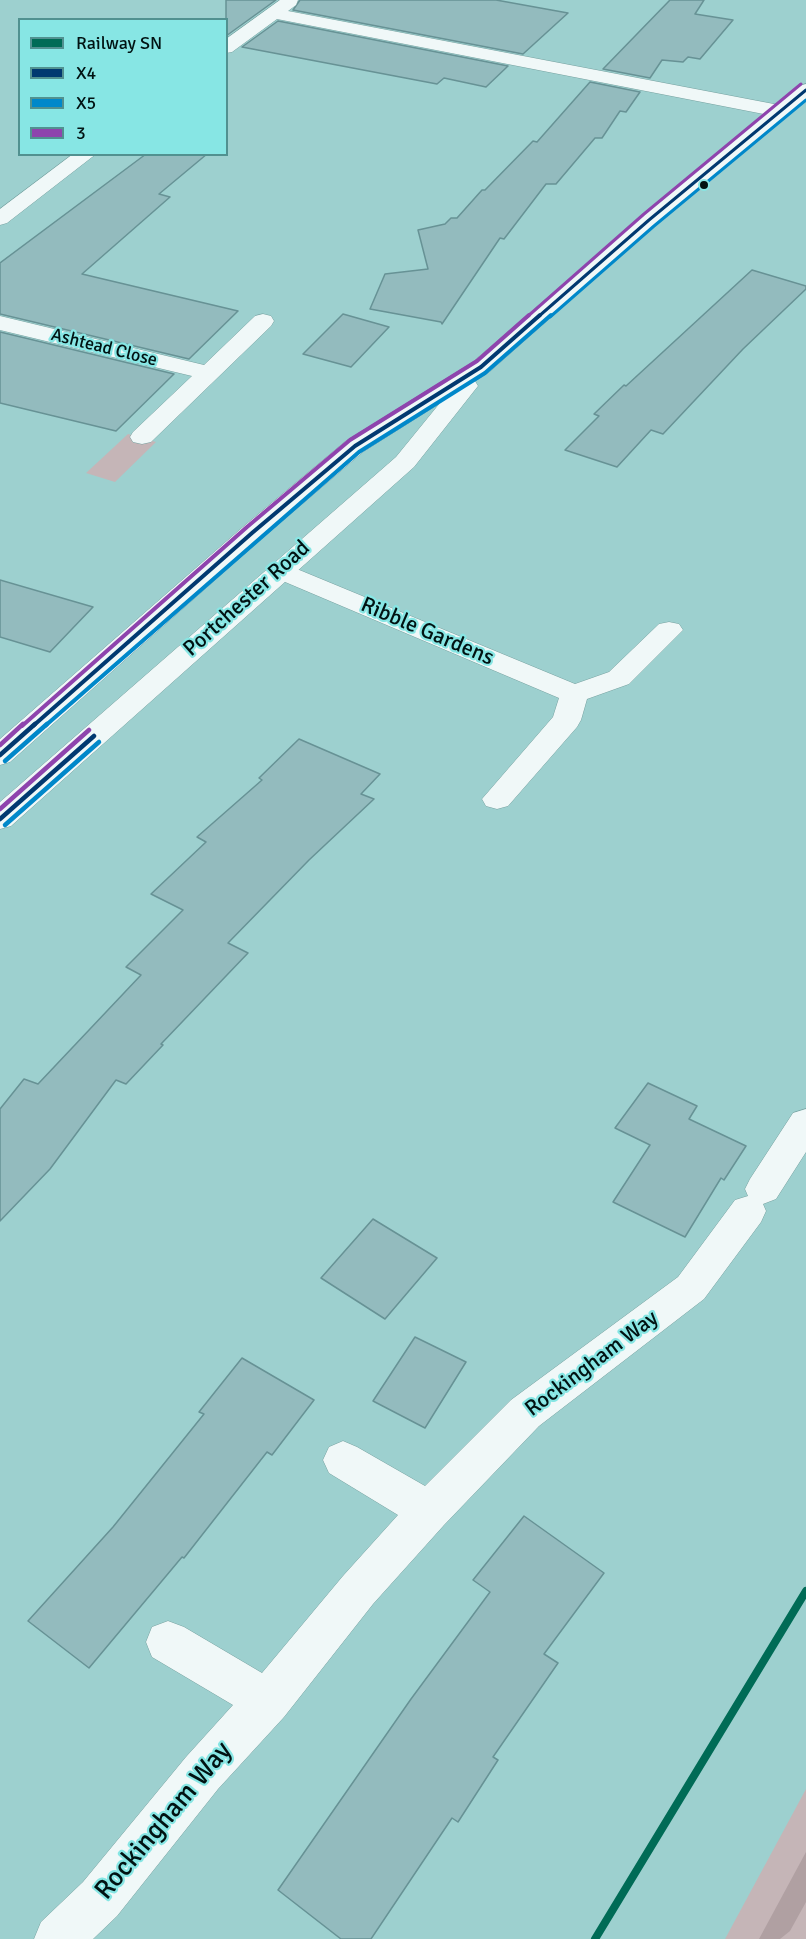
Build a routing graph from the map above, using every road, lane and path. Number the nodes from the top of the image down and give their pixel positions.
1 (291, 0) edge
2 (272, 13) junction
3 (228, 46) edge
4 (806, 90) edge
5 (779, 111) junction
6 (83, 156) edge
7 (0, 219) edge
8 (262, 321) dead end
9 (0, 322) edge
10 (482, 367) junction
11 (209, 373) junction
12 (142, 437) dead end
13 (280, 570) junction
14 (669, 630) dead end
15 (574, 694) junction
16 (0, 755) edge
17 (497, 799) dead end
18 (0, 819) edge
19 (806, 1123) edge
20 (343, 1460) dead end
21 (429, 1510) junction
22 (168, 1642) dead end
23 (268, 1701) junction
24 (58, 1939) edge

1 - 2 street
2 - 3 street
2 - 5 street
4 - 5 street, Portchester Road
5 - 10 street, Portchester Road
6 - 7 street
8 - 11 street
9 - 11 street, Ashtead Close
10 - 13 street, Portchester Road
10 - 16 street, Portchester Road
11 - 12 street
13 - 15 street, Ribble Gardens
13 - 18 street, Portchester Road
14 - 15 street
15 - 17 street
19 - 21 street, Rockingham Way
20 - 21 street
21 - 23 street, Rockingham Way
22 - 23 street
23 - 24 street, Rockingham Way

